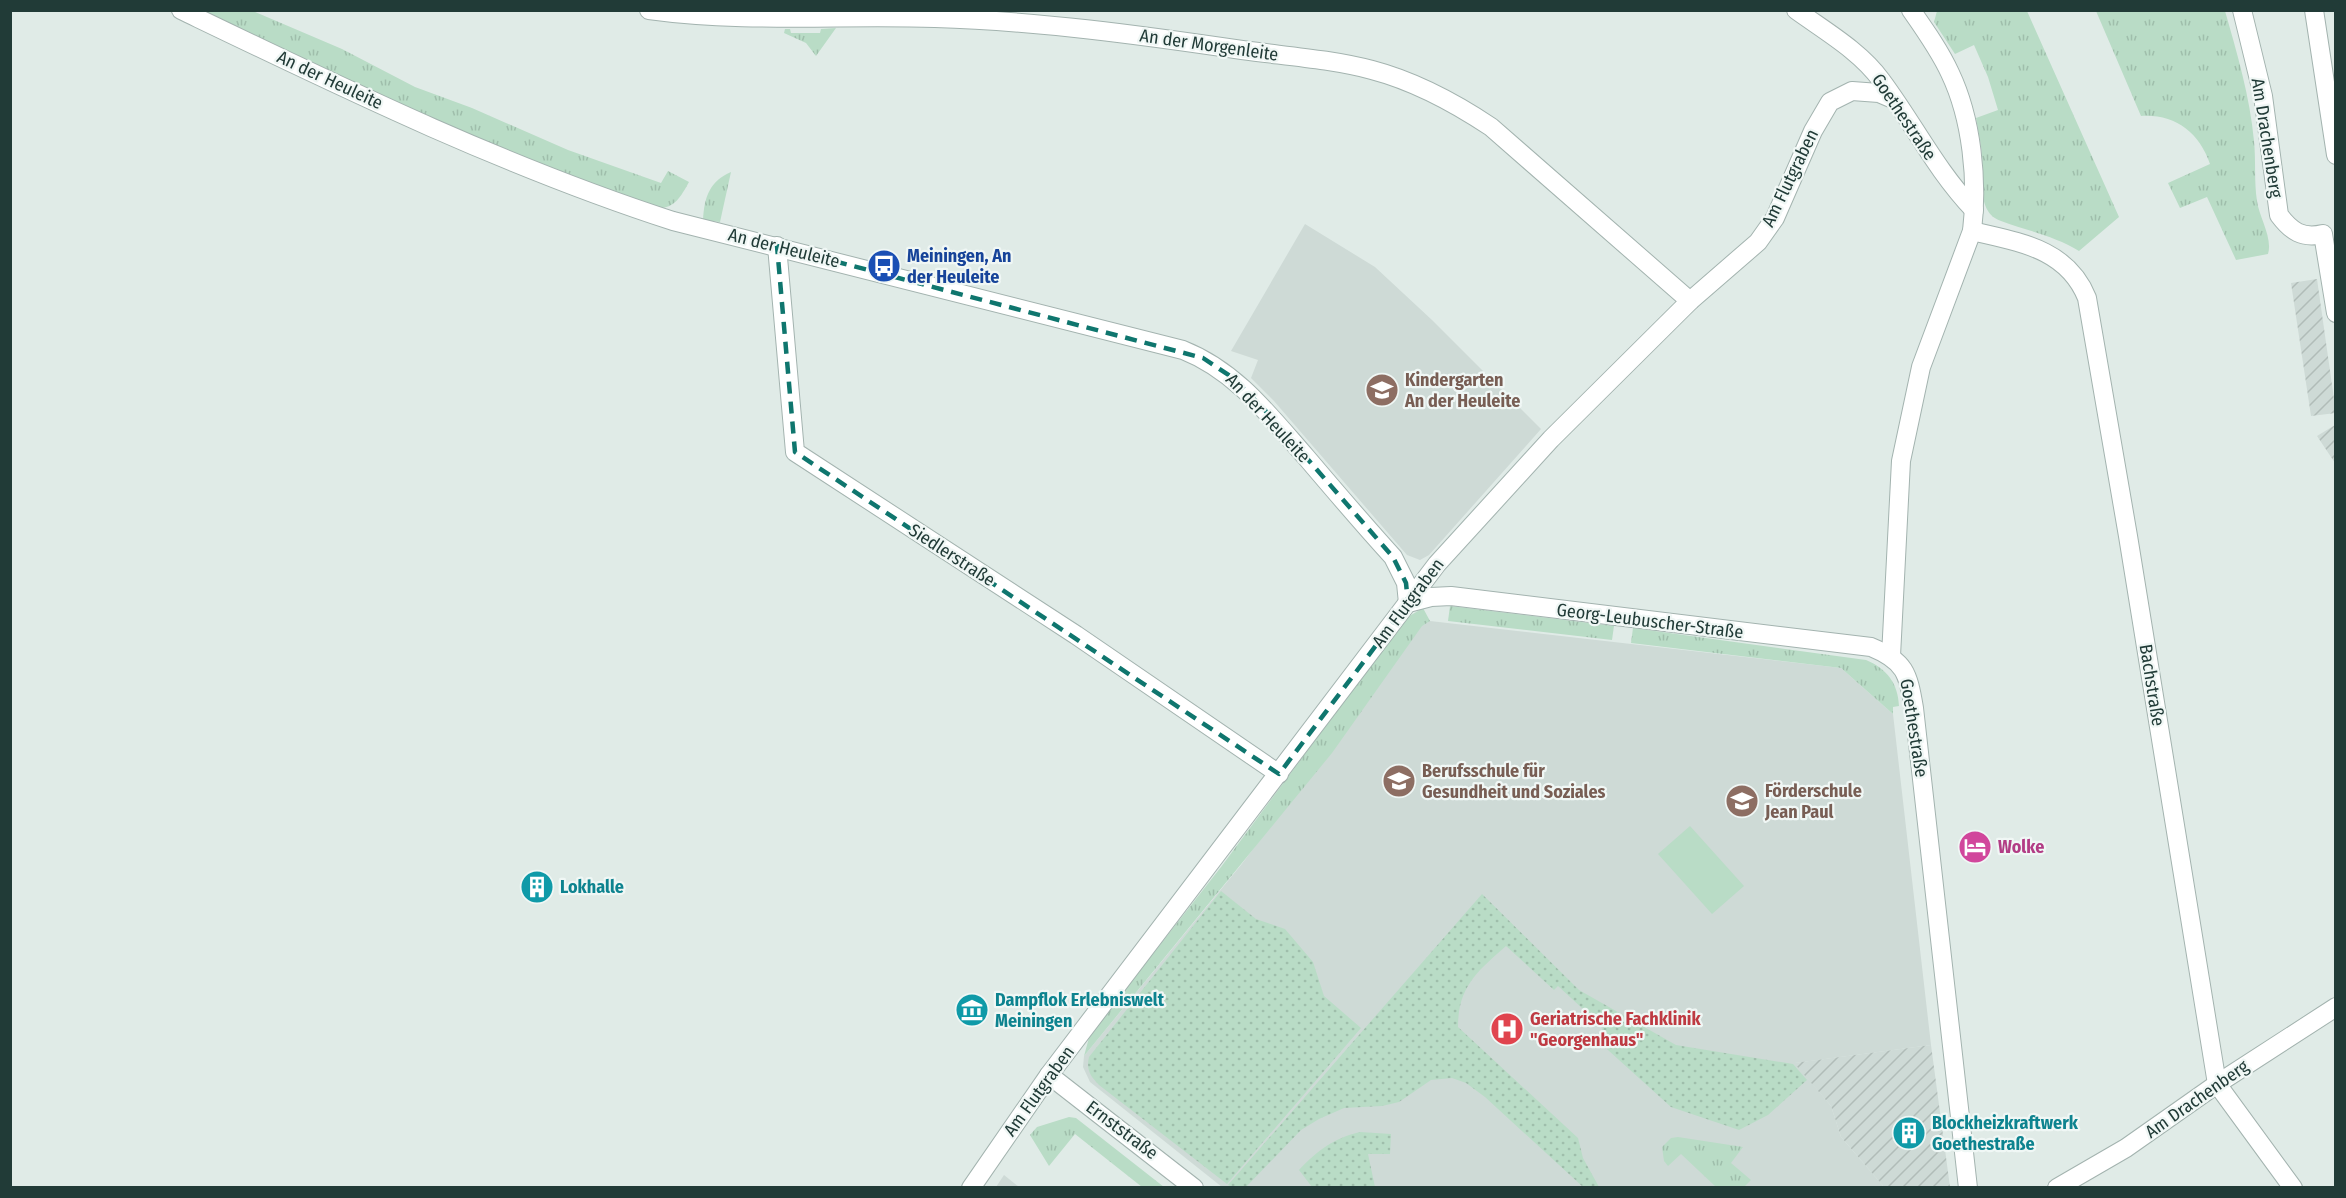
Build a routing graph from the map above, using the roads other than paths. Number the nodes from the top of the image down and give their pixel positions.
1 (181, 10) edge
2 (649, 10) edge
3 (1796, 10) edge
4 (1911, 10) edge
5 (2242, 10) edge
6 (2314, 10) edge
7 (1893, 99) junction
8 (2336, 155) edge
9 (1974, 210) junction
10 (2329, 230) edge
11 (1972, 231) junction
12 (777, 246) junction
13 (1690, 301) junction
14 (2336, 314) edge
15 (1407, 603) junction
16 (1892, 656) junction
17 (1279, 774) junction
18 (2336, 1007) edge
19 (1049, 1075) junction
20 (2217, 1084) junction
21 (971, 1188) edge
22 (1194, 1188) edge
23 (1968, 1188) edge
24 (2057, 1188) edge
25 (2293, 1188) edge

1 - 12 street, An der Heuleite
2 - 13 street, An der Morgenleite
3 - 7 street, Goethestraße
4 - 9 street, Goethestraße
5 - 10 street, Am Drachenberg
6 - 8 street
7 - 9 street, Goethestraße
7 - 13 street, Am Flutgraben
9 - 11 street, Goethestraße
10 - 14 street, Am Drachenberg
11 - 16 street, Goethestraße
11 - 20 street, Bachstraße
12 - 15 street, An der Heuleite
12 - 17 street, Siedlerstraße
13 - 15 street, Am Flutgraben
15 - 16 street, Georg-Leubuscher-Straße
15 - 17 street, Am Flutgraben
16 - 23 street, Goethestraße
17 - 19 street, Am Flutgraben
18 - 20 street, Am Drachenberg
19 - 21 street, Am Flutgraben
19 - 22 street, Ernststraße
20 - 24 street, Am Drachenberg
20 - 25 street, Bachstraße

